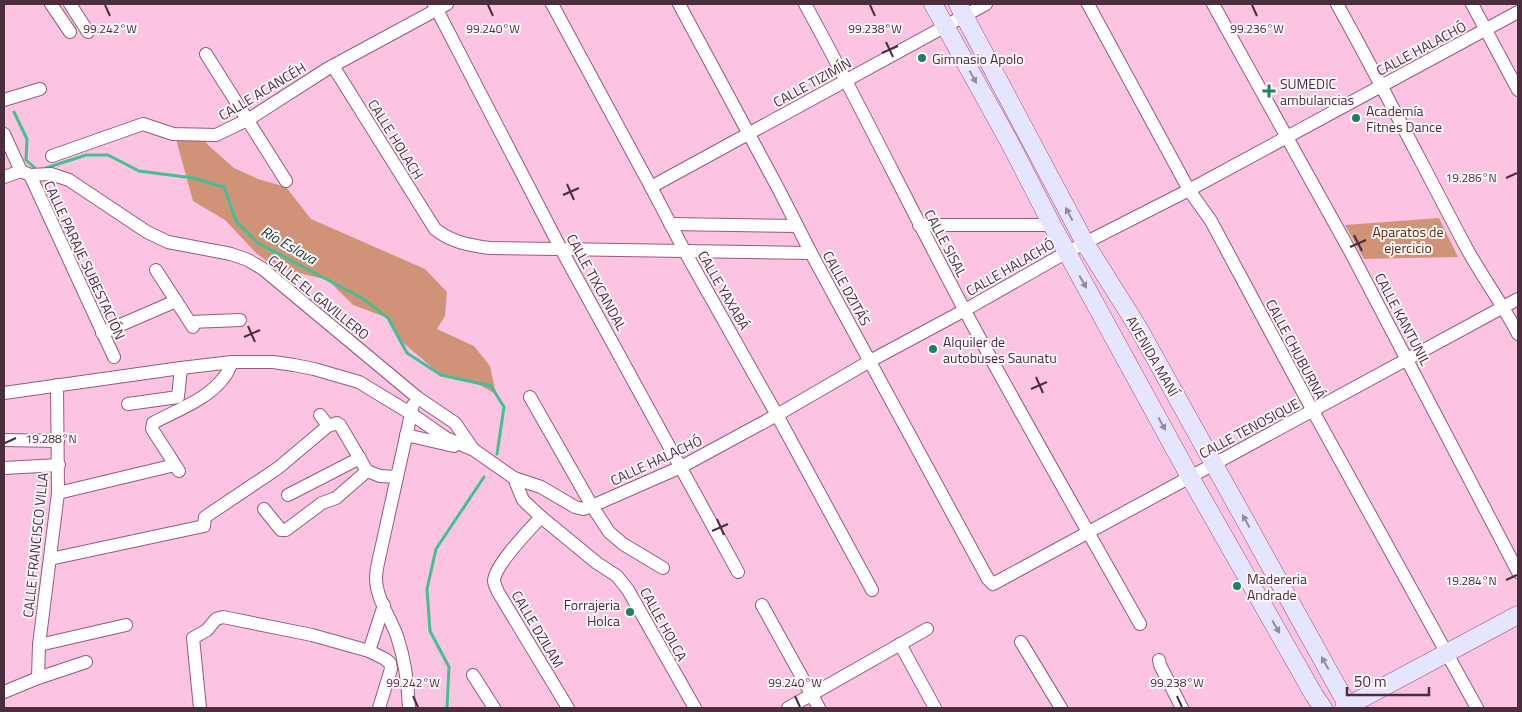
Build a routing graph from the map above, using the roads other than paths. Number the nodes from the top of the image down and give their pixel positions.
1 (51, 4) edge
2 (70, 4) edge
3 (552, 4) edge
4 (679, 4) edge
5 (805, 4) edge
6 (933, 4) edge
7 (986, 4) edge
8 (1088, 4) edge
9 (1213, 4) edge
10 (1337, 4) edge
11 (1472, 4) edge
12 (439, 6) edge
13 (961, 10) edge
14 (1518, 12) edge
15 (945, 26) junction
16 (1487, 30) junction
17 (70, 32) dead end
18 (88, 32) dead end
19 (206, 54) dead end
20 (332, 66) junction
21 (847, 80) junction
22 (1382, 85) junction
23 (40, 90) dead end
24 (1518, 90) edge
25 (4, 100) edge
26 (249, 120) junction
27 (4, 134) edge
28 (748, 134) junction
29 (1287, 137) junction
30 (52, 156) dead end
31 (26, 173) junction
32 (4, 177) edge
33 (286, 181) dead end
34 (652, 187) junction
35 (1189, 190) junction
36 (670, 224) junction
37 (920, 224) junction
38 (1052, 225) junction
39 (797, 226) junction
40 (1085, 244) junction
41 (561, 248) junction
42 (684, 250) junction
43 (1067, 252) junction
44 (811, 253) junction
45 (156, 270) dead end
46 (1518, 299) edge
47 (176, 301) junction
48 (1504, 307) junction
49 (965, 310) junction
50 (240, 320) dead end
51 (102, 333) junction
52 (1518, 334) edge
53 (114, 357) dead end
54 (1407, 360) junction
55 (870, 361) junction
56 (232, 362) junction
57 (181, 368) junction
58 (57, 385) junction
59 (4, 394) edge
60 (530, 397) dead end
61 (418, 398) junction
62 (128, 404) dead end
63 (1312, 411) junction
64 (410, 412) junction
65 (320, 415) dead end
66 (777, 415) junction
67 (328, 426) junction
68 (406, 435) junction
69 (4, 440) edge
70 (58, 441) junction
71 (474, 450) junction
72 (360, 458) junction
73 (1215, 464) junction
74 (59, 465) junction
75 (681, 467) junction
76 (4, 468) edge
77 (366, 470) junction
78 (397, 477) junction
79 (1190, 477) junction
80 (514, 478) junction
81 (58, 493) junction
82 (288, 495) dead end
83 (592, 506) junction
84 (264, 509) dead end
85 (540, 517) junction
86 (1089, 532) junction
87 (50, 559) junction
88 (663, 568) dead end
89 (738, 572) dead end
90 (1518, 572) edge
91 (993, 584) joint
92 (872, 590) dead end
93 (384, 605) junction
94 (762, 605) dead end
95 (1518, 615) edge
96 (1140, 624) dead end
97 (126, 625) dead end
98 (927, 629) dead end
99 (1021, 642) dead end
100 (900, 644) junction
101 (39, 645) junction
102 (369, 651) junction
103 (1447, 653) junction
104 (1159, 660) dead end
105 (86, 662) dead end
106 (473, 675) dead end
107 (38, 678) junction
108 (4, 692) edge
109 (812, 695) junction
110 (200, 708) edge
111 (379, 708) edge
112 (409, 708) edge
113 (494, 708) edge
114 (568, 708) edge
115 (695, 708) edge
116 (788, 708) edge
117 (820, 708) edge
118 (935, 708) edge
119 (1061, 708) edge
120 (1182, 708) edge
121 (1323, 708) edge
122 (1347, 708) edge
123 (1477, 708) edge

1 - 17 street
2 - 18 street
3 - 34 street, CALLE YAXABÁ
4 - 28 street, CALLE DZITÁS
5 - 21 street, CALLE SISAL
6 - 15 street, AVENIDA MANÍ
7 - 13 street, CALLE TIZIMÍN
8 - 35 street, CALLE CHUBURNÁ
9 - 29 street, CALLE KANTUNIL
10 - 22 street
11 - 16 street
12 - 20 street, CALLE ACANCÉH
12 - 41 street, CALLE TIXCANDAL
13 - 15 street, CALLE TIZIMÍN
40 -> 13 street, AVENIDA MANÍ
14 - 16 street, CALLE HALACHÓ
15 - 21 street, CALLE TIZIMÍN
15 -> 38 street, AVENIDA MANÍ
16 - 22 street, CALLE HALACHÓ
16 - 24 street
19 - 26 street
20 - 26 street, CALLE ACANCÉH
20 - 41 street, CALLE HOLACH
21 - 28 street, CALLE TIZIMÍN
21 - 37 street, CALLE SISAL
22 - 29 street, CALLE HALACHÓ
22 - 48 street
23 - 25 street
26 - 30 street, CALLE ACANCÉH
26 - 33 street
27 - 31 street
28 - 34 street, CALLE TIZIMÍN
28 - 39 street, CALLE DZITÁS
29 - 35 street, CALLE HALACHÓ
29 - 54 street, CALLE KANTUNIL
31 - 32 street
31 - 51 street, CALLE PARAJE SUBESTACIÓN
31 - 61 street, CALLE EL GAVILLERO
34 - 36 street, CALLE YAXABÁ
35 - 40 street, CALLE HALACHÓ
35 - 63 street, CALLE CHUBURNÁ
36 - 39 street
36 - 42 street, CALLE YAXABÁ
37 - 38 street
37 - 49 street, CALLE SISAL
38 - 43 street, AVENIDA MANÍ
39 - 44 street, CALLE DZITÁS
40 - 43 street, CALLE HALACHÓ
40 - 73 street, AVENIDA MANÍ
41 - 42 street
41 - 75 street, CALLE TIXCANDAL
42 - 44 street
42 - 66 street, CALLE YAXABÁ
43 - 49 street, CALLE HALACHÓ
43 -> 79 street, AVENIDA MANÍ
44 - 55 street, CALLE DZITÁS
45 - 47 street
46 - 48 street, CALLE TENOSIQUE
47 - 50 street
47 - 51 street
48 - 52 street
48 - 54 street, CALLE TENOSIQUE
49 - 55 street, CALLE HALACHÓ
49 - 86 street, CALLE SISAL
51 - 53 street, CALLE PARAJE SUBESTACIÓN
54 - 63 street, CALLE TENOSIQUE
54 - 90 street, CALLE KANTUNIL
55 - 66 street, CALLE HALACHÓ
55 - 91 street, CALLE DZITÁS
56 - 57 street
56 - 64 street
56 - 81 street
57 - 58 street
57 - 62 street
58 - 59 street
58 - 70 street, CALLE FRANCISCO VILLA
60 - 83 street
61 - 64 street
61 - 71 street, CALLE EL GAVILLERO
63 - 73 street, CALLE TENOSIQUE
63 - 103 street, CALLE CHUBURNÁ
64 - 68 street
64 - 71 street
65 - 67 street
66 - 75 street, CALLE HALACHÓ
66 - 92 street, CALLE YAXABÁ
67 - 72 street
67 - 87 street
68 - 71 street
68 - 78 street
69 - 70 street
70 - 74 street, CALLE FRANCISCO VILLA
71 - 80 street
72 - 77 street
72 - 82 street
73 - 79 street, CALLE TENOSIQUE
122 -> 73 street, AVENIDA MANÍ
74 - 76 street
74 - 81 street, CALLE FRANCISCO VILLA
75 - 83 street, CALLE HALACHÓ
75 - 89 street, CALLE TIXCANDAL
77 - 78 street
77 - 84 street
78 - 93 street
79 - 86 street, CALLE TENOSIQUE
79 -> 121 street, AVENIDA MANÍ
80 - 83 street
80 - 85 street, CALLE HOLCA
81 - 87 street, CALLE FRANCISCO VILLA
83 - 88 street
85 - 114 street, CALLE DZILAM
85 - 115 street, CALLE HOLCA
86 - 91 street, CALLE TENOSIQUE
86 - 96 street, CALLE SISAL
87 - 101 street, CALLE FRANCISCO VILLA
93 - 102 street
93 - 112 street
94 - 109 street
95 - 103 street
97 - 101 street
98 - 100 street
99 - 119 street
100 - 109 street
100 - 118 street
101 - 107 street, CALLE FRANCISCO VILLA
102 - 110 street
102 - 111 street
103 - 122 street
103 - 123 street, CALLE CHUBURNÁ
104 - 120 street
105 - 107 street
106 - 113 street
107 - 108 street
109 - 116 street
109 - 117 street

